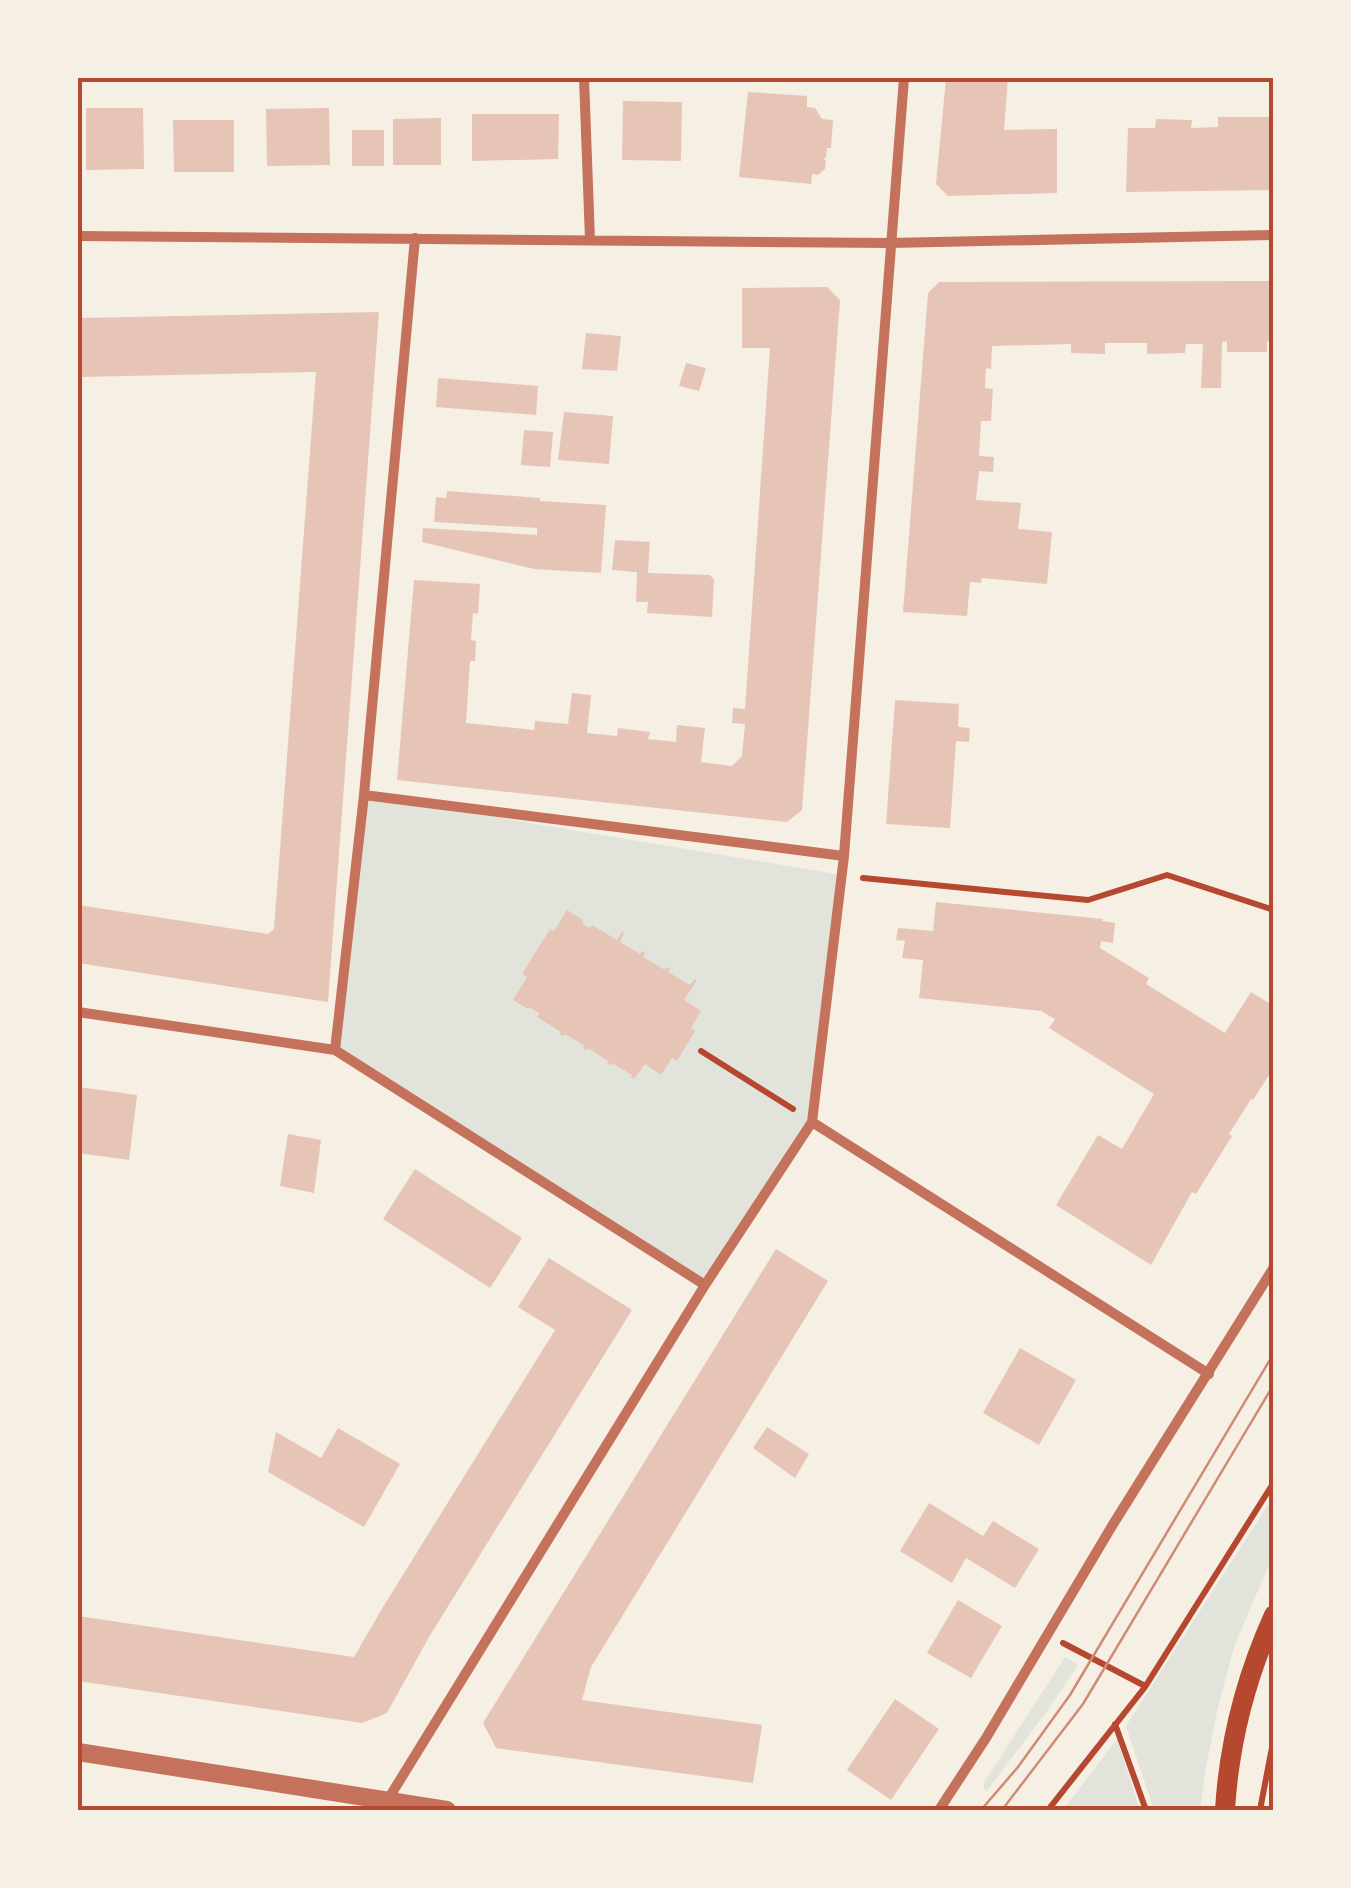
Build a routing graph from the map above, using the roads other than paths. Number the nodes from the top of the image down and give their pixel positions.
1 (584, 78) edge
2 (904, 78) edge
3 (1274, 235) edge
4 (78, 236) edge
5 (415, 238) junction
6 (590, 240) junction
7 (890, 243) junction
8 (364, 795) junction
9 (844, 856) junction
10 (78, 1012) edge
11 (336, 1050) junction
12 (812, 1122) junction
13 (1274, 1268) edge
14 (704, 1285) junction
15 (1209, 1374) junction
16 (1274, 1615) edge
17 (78, 1752) edge
18 (387, 1801) junction
19 (447, 1810) edge
20 (938, 1810) edge
21 (1224, 1810) edge

1 - 6 street
2 - 7 street
3 - 7 street
4 - 5 street
5 - 6 street
5 - 8 street
6 - 7 street
7 - 9 street
8 - 9 street
8 - 11 street
9 - 12 street
10 - 11 street
11 - 14 street
12 - 14 street
12 - 15 street
13 - 15 street
14 - 18 street
15 - 20 street
16 - 21 main road
17 - 18 street
18 - 19 street

